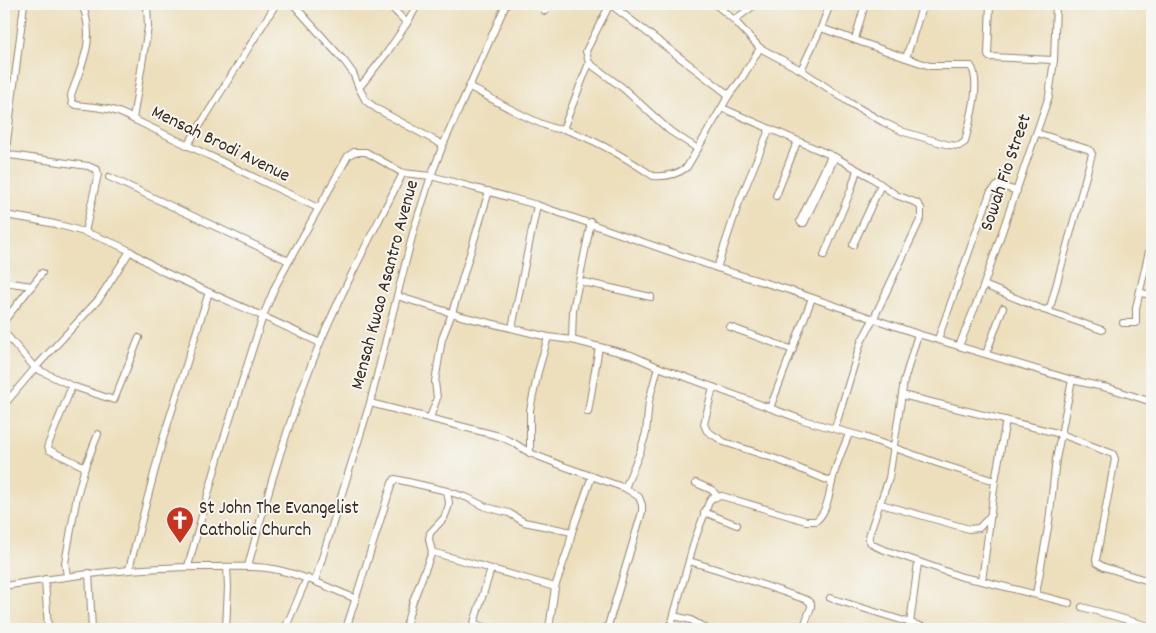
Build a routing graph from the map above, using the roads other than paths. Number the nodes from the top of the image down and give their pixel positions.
1 (24, 4) edge
2 (82, 4) edge
3 (147, 4) edge
4 (276, 4) edge
5 (293, 4) edge
6 (388, 4) edge
7 (418, 4) edge
8 (506, 4) edge
9 (548, 4) edge
10 (610, 4) edge
11 (715, 4) edge
12 (756, 4) edge
13 (830, 4) edge
14 (865, 4) edge
15 (923, 4) edge
16 (990, 4) edge
17 (1056, 4) edge
18 (545, 11) dead end
19 (734, 20) junction
20 (407, 22) junction
21 (821, 28) junction
22 (855, 39) junction
23 (760, 48) junction
24 (906, 58) junction
25 (1054, 60) junction
26 (589, 63) junction
27 (801, 70) junction
28 (4, 86) edge
29 (470, 87) junction
30 (358, 88) junction
31 (12, 90) junction
32 (729, 95) junction
33 (722, 108) junction
34 (133, 120) junction
35 (563, 128) junction
36 (769, 130) junction
37 (1037, 133) junction
38 (796, 142) junction
39 (443, 145) junction
40 (187, 146) junction
41 (698, 149) junction
42 (833, 156) junction
43 (856, 170) junction
44 (403, 173) junction
45 (431, 176) junction
46 (109, 177) dead end
47 (881, 185) junction
48 (489, 191) junction
49 (1017, 191) junction
50 (776, 196) dead end
51 (813, 198) dead end
52 (537, 205) junction
53 (318, 208) junction
54 (4, 215) edge
55 (591, 222) junction
56 (85, 232) junction
57 (1152, 238) edge
58 (853, 245) dead end
59 (130, 251) junction
60 (824, 255) dead end
61 (289, 261) junction
62 (717, 268) junction
63 (42, 273) dead end
64 (579, 281) junction
65 (4, 282) edge
66 (984, 285) junction
67 (32, 286) junction
68 (209, 292) junction
69 (1141, 292) junction
70 (1152, 295) edge
71 (397, 296) junction
72 (651, 297) dead end
73 (812, 298) junction
74 (1003, 308) dead end
75 (1044, 310) junction
76 (452, 313) junction
77 (264, 316) junction
78 (874, 318) junction
79 (4, 321) edge
80 (1123, 323) dead end
81 (730, 327) dead end
82 (512, 328) junction
83 (1102, 330) dead end
84 (4, 332) edge
85 (918, 334) junction
86 (548, 337) junction
87 (139, 338) dead end
88 (938, 339) junction
89 (572, 340) junction
90 (320, 343) junction
91 (960, 346) junction
92 (599, 347) junction
93 (793, 350) junction
94 (986, 354) junction
95 (658, 367) junction
96 (35, 368) junction
97 (1072, 380) junction
98 (72, 386) junction
99 (713, 387) junction
100 (902, 394) junction
101 (1152, 402) edge
102 (370, 403) junction
103 (4, 405) edge
104 (770, 408) junction
105 (588, 412) dead end
106 (430, 418) junction
107 (1006, 420) junction
108 (835, 428) junction
109 (98, 434) dead end
110 (849, 434) junction
111 (1061, 434) junction
112 (894, 449) junction
113 (530, 453) junction
114 (85, 467) junction
115 (592, 476) junction
116 (995, 481) junction
117 (832, 482) junction
118 (696, 483) dead end
119 (625, 488) junction
120 (447, 491) junction
121 (717, 496) junction
122 (881, 504) junction
123 (704, 512) junction
124 (990, 516) junction
125 (737, 525) dead end
126 (572, 532) junction
127 (432, 552) junction
128 (689, 561) junction
129 (918, 563) junction
130 (188, 566) junction
131 (248, 566) junction
132 (227, 567) junction
133 (129, 569) junction
134 (491, 569) junction
135 (89, 574) junction
136 (66, 576) junction
137 (307, 578) junction
138 (45, 580) junction
139 (315, 581) junction
140 (982, 581) junction
141 (1152, 582) edge
142 (4, 586) edge
143 (555, 587) junction
144 (1036, 594) junction
145 (830, 598) dead end
146 (356, 599) junction
147 (1069, 603) dead end
148 (1082, 607) dead end
149 (674, 616) junction
150 (910, 623) junction
151 (1152, 626) edge
152 (473, 627) edge
153 (48, 629) edge
154 (92, 629) edge
155 (226, 629) edge
156 (285, 629) edge
157 (346, 629) edge
158 (405, 629) edge
159 (492, 629) edge
160 (549, 629) edge
161 (608, 629) edge
162 (670, 629) edge
163 (707, 629) edge
164 (803, 629) edge
165 (930, 629) edge

1 - 31 street
2 - 34 street
3 - 34 street, Mensah Brodi Avenue
4 - 40 street
5 - 30 street
6 - 20 street
7 - 20 street
8 - 29 street, Mensah Kwao Asantro Avenue
9 - 18 street
10 - 26 street
10 - 32 street
11 - 19 street
12 - 19 street
13 - 21 street
14 - 22 street
15 - 24 street
16 - 25 street
17 - 25 street, Sowah Fio Street
19 - 23 street
20 - 30 street
21 - 22 street
21 - 27 street
22 - 24 street
23 - 27 street
23 - 32 street
24 - 27 street
25 - 37 street, Sowah Fio Street
26 - 35 street
26 - 41 street
28 - 31 street
29 - 35 street
29 - 39 street, Mensah Kwao Asantro Avenue
30 - 39 street
31 - 56 street
32 - 33 street
33 - 36 street
33 - 41 street
34 - 40 street, Mensah Brodi Avenue
35 - 41 street
36 - 38 street
36 - 62 street
37 - 49 street, Sowah Fio Street
37 - 75 street
38 - 42 street
38 - 50 street
39 - 45 street, Mensah Kwao Asantro Avenue
40 - 53 street, Mensah Brodi Avenue
42 - 43 street
42 - 51 street
43 - 47 street
43 - 60 street
44 - 45 street
44 - 53 street
44 - 90 street
45 - 48 street
45 - 71 street, Mensah Kwao Asantro Avenue
46 - 61 street
47 - 58 street
47 - 78 street
48 - 52 street
48 - 76 street
49 - 66 street, Sowah Fio Street
49 - 88 street
52 - 55 street
52 - 82 street
53 - 61 street
54 - 56 street
55 - 62 street
55 - 64 street
56 - 59 street
57 - 69 street
59 - 68 street
59 - 96 street
61 - 77 street
62 - 73 street
63 - 67 street
64 - 72 street
64 - 89 street
65 - 67 street
66 - 75 street
66 - 91 street, Sowah Fio Street
67 - 79 street
68 - 77 street
68 - 133 street
69 - 70 street
69 - 80 street
71 - 76 street
71 - 102 street, Mensah Kwao Asantro Avenue
73 - 78 street
73 - 93 street
74 - 94 street
75 - 83 street
76 - 82 street
76 - 106 street
77 - 90 street
77 - 130 street
78 - 85 street
78 - 108 street
81 - 93 street
82 - 86 street
84 - 96 street
85 - 88 street
85 - 100 street
86 - 89 street
86 - 113 street
87 - 98 street
88 - 91 street
89 - 92 street
90 - 131 street
91 - 94 street
92 - 95 street
92 - 105 street
93 - 104 street
94 - 97 street
95 - 99 street
95 - 119 street
96 - 98 street
96 - 103 street
97 - 101 street
97 - 111 street
98 - 114 street
99 - 104 street
99 - 117 street
100 - 107 street
100 - 112 street
102 - 106 street
102 - 139 street, Mensah Kwao Asantro Avenue
104 - 108 street
106 - 113 street
107 - 111 street
107 - 116 street
108 - 110 street
109 - 114 street
110 - 112 street
110 - 117 street
111 - 141 street
111 - 144 street
112 - 116 street
112 - 122 street
113 - 115 street
114 - 136 street
115 - 119 street
115 - 126 street
116 - 124 street
117 - 121 street
118 - 121 street
119 - 161 street
120 - 126 street
120 - 127 street
120 - 146 street
121 - 123 street
122 - 124 street
122 - 129 street
123 - 125 street
123 - 128 street
124 - 140 street
126 - 143 street
127 - 134 street
127 - 158 street
128 - 149 street
128 - 164 street
129 - 140 street
129 - 150 street
130 - 132 street
130 - 133 street
131 - 132 street
131 - 137 street
132 - 155 street
133 - 135 street
134 - 143 street
134 - 152 street
135 - 136 street
135 - 154 street
136 - 138 street
137 - 139 street
137 - 156 street
138 - 142 street
138 - 153 street
139 - 146 street
140 - 144 street
143 - 160 street
144 - 147 street
145 - 150 street
146 - 157 street
148 - 151 street
149 - 162 street
149 - 163 street
150 - 165 street
152 - 159 street

